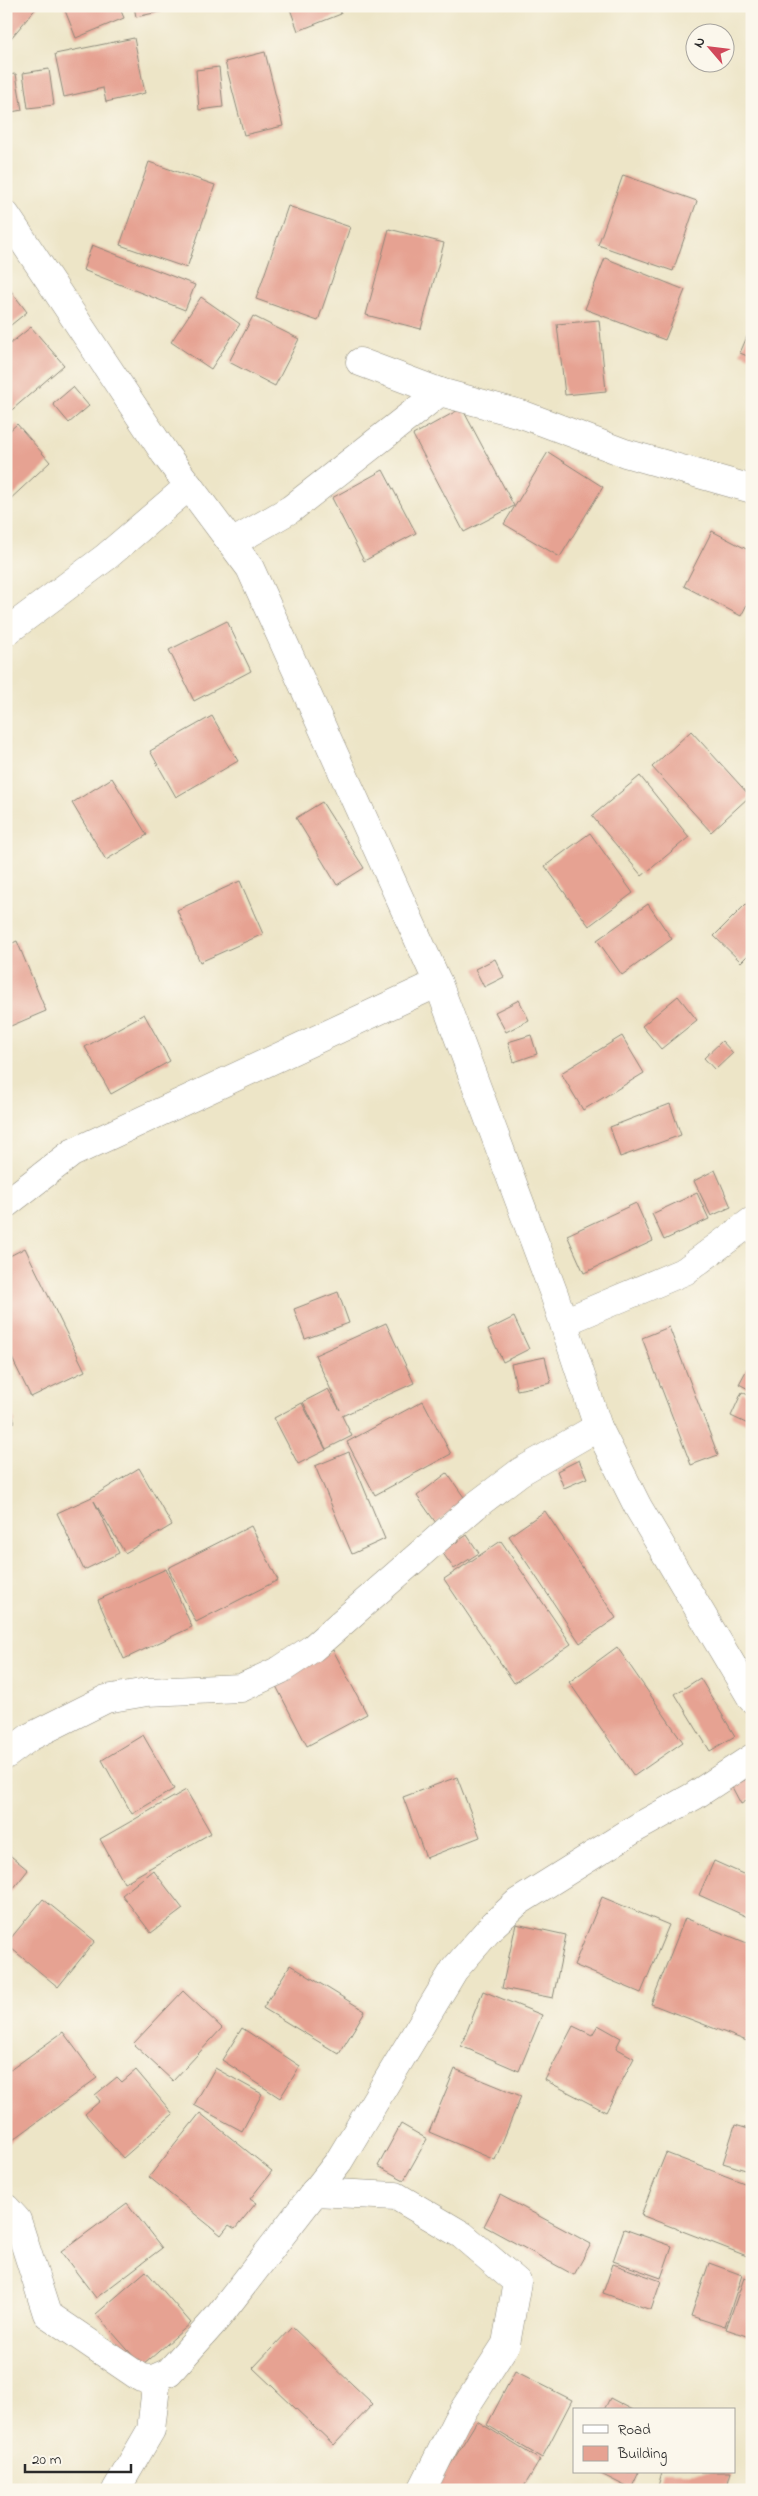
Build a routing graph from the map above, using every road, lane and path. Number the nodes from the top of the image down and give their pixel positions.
1 (6, 215) edge
2 (360, 362) dead end
3 (440, 392) junction
4 (190, 486) junction
5 (752, 489) edge
6 (232, 543) junction
7 (6, 632) edge
8 (438, 983) junction
9 (6, 1204) edge
10 (752, 1221) edge
11 (564, 1322) junction
12 (598, 1427) junction
13 (752, 1699) edge
14 (6, 1754) edge
15 (752, 1758) edge
16 (314, 2192) junction
17 (6, 2208) edge
18 (157, 2378) junction
19 (116, 2490) edge
20 (422, 2490) edge

1 - 4 street
2 - 3 street
3 - 5 street
3 - 6 street
4 - 6 street
4 - 7 street
6 - 8 street
8 - 9 street
8 - 11 street
10 - 11 street
11 - 12 street
12 - 13 street
12 - 14 street
15 - 16 street
16 - 18 street
16 - 20 street
17 - 18 street
18 - 19 street

